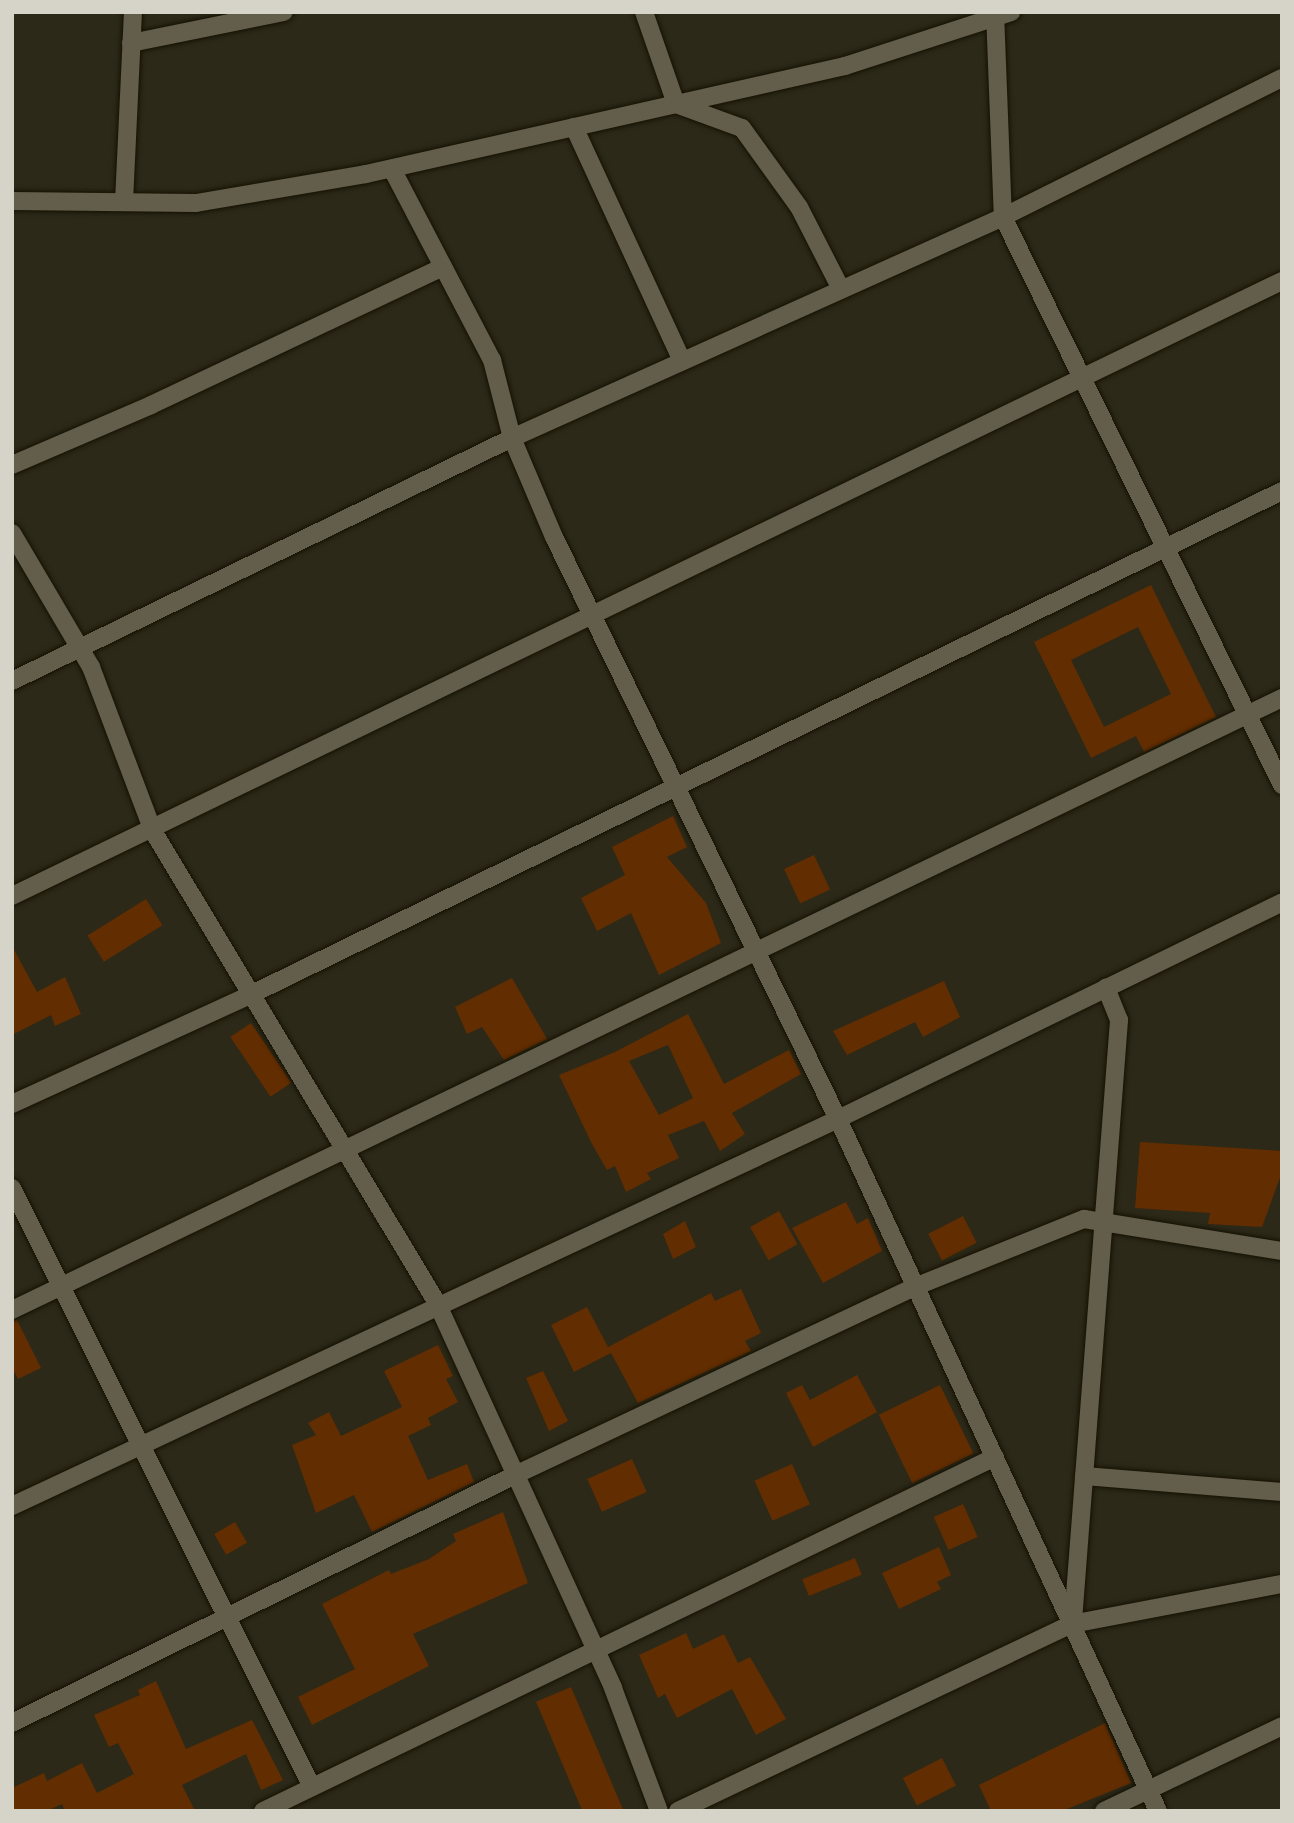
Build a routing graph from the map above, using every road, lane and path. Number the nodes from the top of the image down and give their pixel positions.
1 (133, 12) edge
2 (284, 12) edge
3 (644, 12) edge
4 (1000, 14) edge
5 (131, 43) junction
6 (1282, 78) edge
7 (676, 104) junction
8 (573, 127) junction
9 (392, 169) junction
10 (12, 201) edge
11 (124, 202) junction
12 (1003, 217) junction
13 (443, 267) junction
14 (1282, 281) edge
15 (841, 289) junction
16 (682, 361) junction
17 (1084, 377) junction
18 (512, 438) junction
19 (12, 465) edge
20 (1282, 491) edge
21 (12, 533) edge
22 (1166, 548) junction
23 (592, 617) junction
24 (81, 649) junction
25 (12, 681) edge
26 (1282, 698) edge
27 (1246, 715) junction
28 (1282, 785) edge
29 (674, 788) junction
30 (153, 831) junction
31 (12, 896) edge
32 (1282, 902) edge
33 (754, 951) junction
34 (1106, 988) junction
35 (252, 994) junction
36 (12, 1104) edge
37 (838, 1119) junction
38 (346, 1148) junction
39 (12, 1188) edge
40 (1104, 1222) junction
41 (1282, 1251) edge
42 (61, 1286) junction
43 (917, 1286) junction
44 (437, 1303) junction
45 (12, 1310) edge
46 (139, 1446) junction
47 (995, 1457) junction
48 (515, 1475) junction
49 (1084, 1476) junction
50 (1282, 1492) edge
51 (12, 1506) edge
52 (1282, 1584) edge
53 (226, 1618) junction
54 (1072, 1624) junction
55 (595, 1650) junction
56 (12, 1723) edge
57 (1282, 1726) edge
58 (312, 1787) junction
59 (1148, 1789) junction
60 (263, 1811) edge
61 (659, 1811) edge
62 (678, 1811) edge
63 (1104, 1811) edge
64 (1158, 1811) edge

1 - 5 street
2 - 5 street
3 - 7 street
4 - 7 street
4 - 12 street
5 - 11 street
6 - 12 street
7 - 8 street
7 - 15 street
8 - 9 street
8 - 16 street
9 - 11 street
9 - 13 street
10 - 11 street
12 - 15 street
12 - 17 street
13 - 18 street
13 - 19 street
14 - 17 street
15 - 16 street
16 - 18 street
17 - 22 street
17 - 23 street
18 - 23 street
18 - 24 street
20 - 22 street
21 - 24 street
22 - 27 street
22 - 29 street
23 - 29 street
23 - 30 street
24 - 25 street
24 - 30 street
26 - 27 street
27 - 28 street
27 - 33 street
29 - 33 street
29 - 35 street
30 - 31 street
30 - 35 street
32 - 34 street
33 - 37 street
33 - 38 street
34 - 37 street
34 - 40 street
35 - 36 street
35 - 38 street
37 - 43 street
37 - 44 street
38 - 42 street
38 - 44 street
39 - 42 street
40 - 41 street
40 - 43 street
40 - 49 street
42 - 45 street
42 - 46 street
43 - 47 street
43 - 48 street
44 - 46 street
44 - 48 street
46 - 51 street
46 - 53 street
47 - 54 street
47 - 55 street
48 - 53 street
48 - 55 street
49 - 50 street
49 - 54 street
52 - 54 street
53 - 56 street
53 - 58 street
54 - 59 street
54 - 62 street
55 - 58 street
55 - 61 street
57 - 59 street
58 - 60 street
59 - 63 street
59 - 64 street

